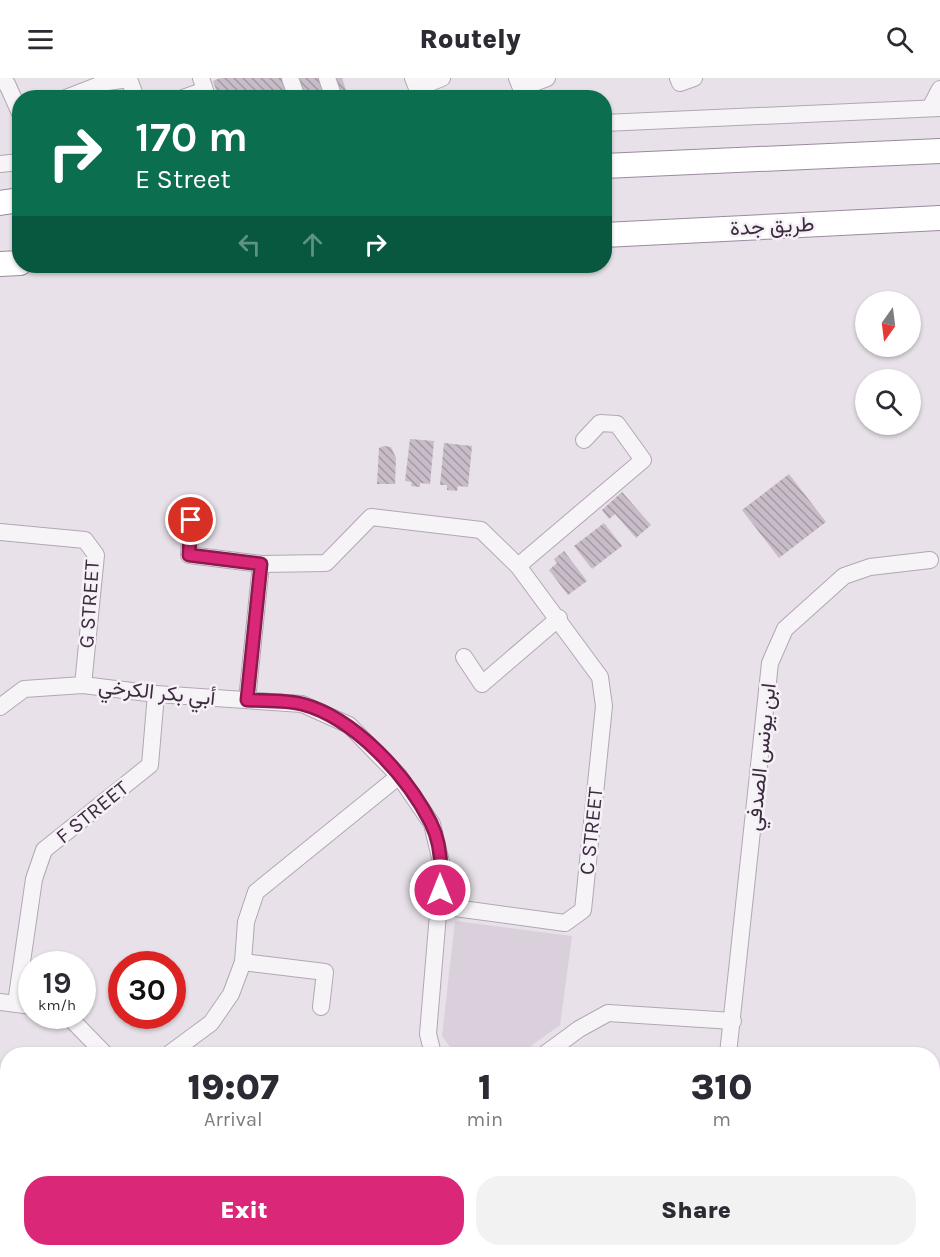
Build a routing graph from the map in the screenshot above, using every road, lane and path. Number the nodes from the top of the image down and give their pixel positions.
1 (413, 78) edge
2 (442, 78) edge
3 (517, 78) edge
4 (547, 78) edge
5 (678, 78) edge
6 (694, 78) edge
7 (130, 79) edge
8 (106, 80) edge
9 (940, 89) edge
10 (84, 90) edge
11 (935, 108) edge
12 (612, 123) edge
13 (940, 151) edge
14 (612, 166) edge
15 (940, 218) edge
16 (612, 235) edge
17 (584, 441) dead end
18 (191, 520) dead end
19 (0, 532) edge
20 (937, 561) edge
21 (261, 564) junction
22 (518, 566) junction
23 (559, 618) junction
24 (464, 657) dead end
25 (83, 685) junction
26 (156, 694) junction
27 (247, 700) junction
28 (0, 707) edge
29 (399, 776) junction
30 (440, 906) junction
31 (243, 962) junction
32 (16, 1004) edge
33 (321, 1007) dead end
34 (733, 1021) junction
35 (81, 1029) edge
36 (98, 1047) edge
37 (178, 1047) edge
38 (431, 1047) edge
39 (555, 1047) edge
40 (729, 1047) edge

1 - 2 street
3 - 4 street
5 - 6 street
7 - 8 street
8 - 10 street
9 - 11 street
11 - 12 street
13 - 14 highway
15 - 16 highway, طريق جدة
17 - 22 street
18 - 21 street, C STREET
19 - 25 street, G STREET
20 - 34 street, ابن يونس الصدفي
21 - 22 street, C STREET
21 - 27 street
22 - 23 street, C STREET
23 - 24 street
23 - 30 street, C STREET
25 - 26 street, أبي بكر الكرخي
25 - 28 street, أبي بكر الكرخي
26 - 27 street, أبي بكر الكرخي
26 - 32 street, F STREET
27 - 29 street, أبي بكر الكرخي
29 - 30 street, أبي بكر الكرخي
29 - 31 street
30 - 38 street, أبي بكر الكرخي
31 - 33 street
31 - 37 street
34 - 39 street
34 - 40 street, ابن يونس الصدفي
35 - 36 street

